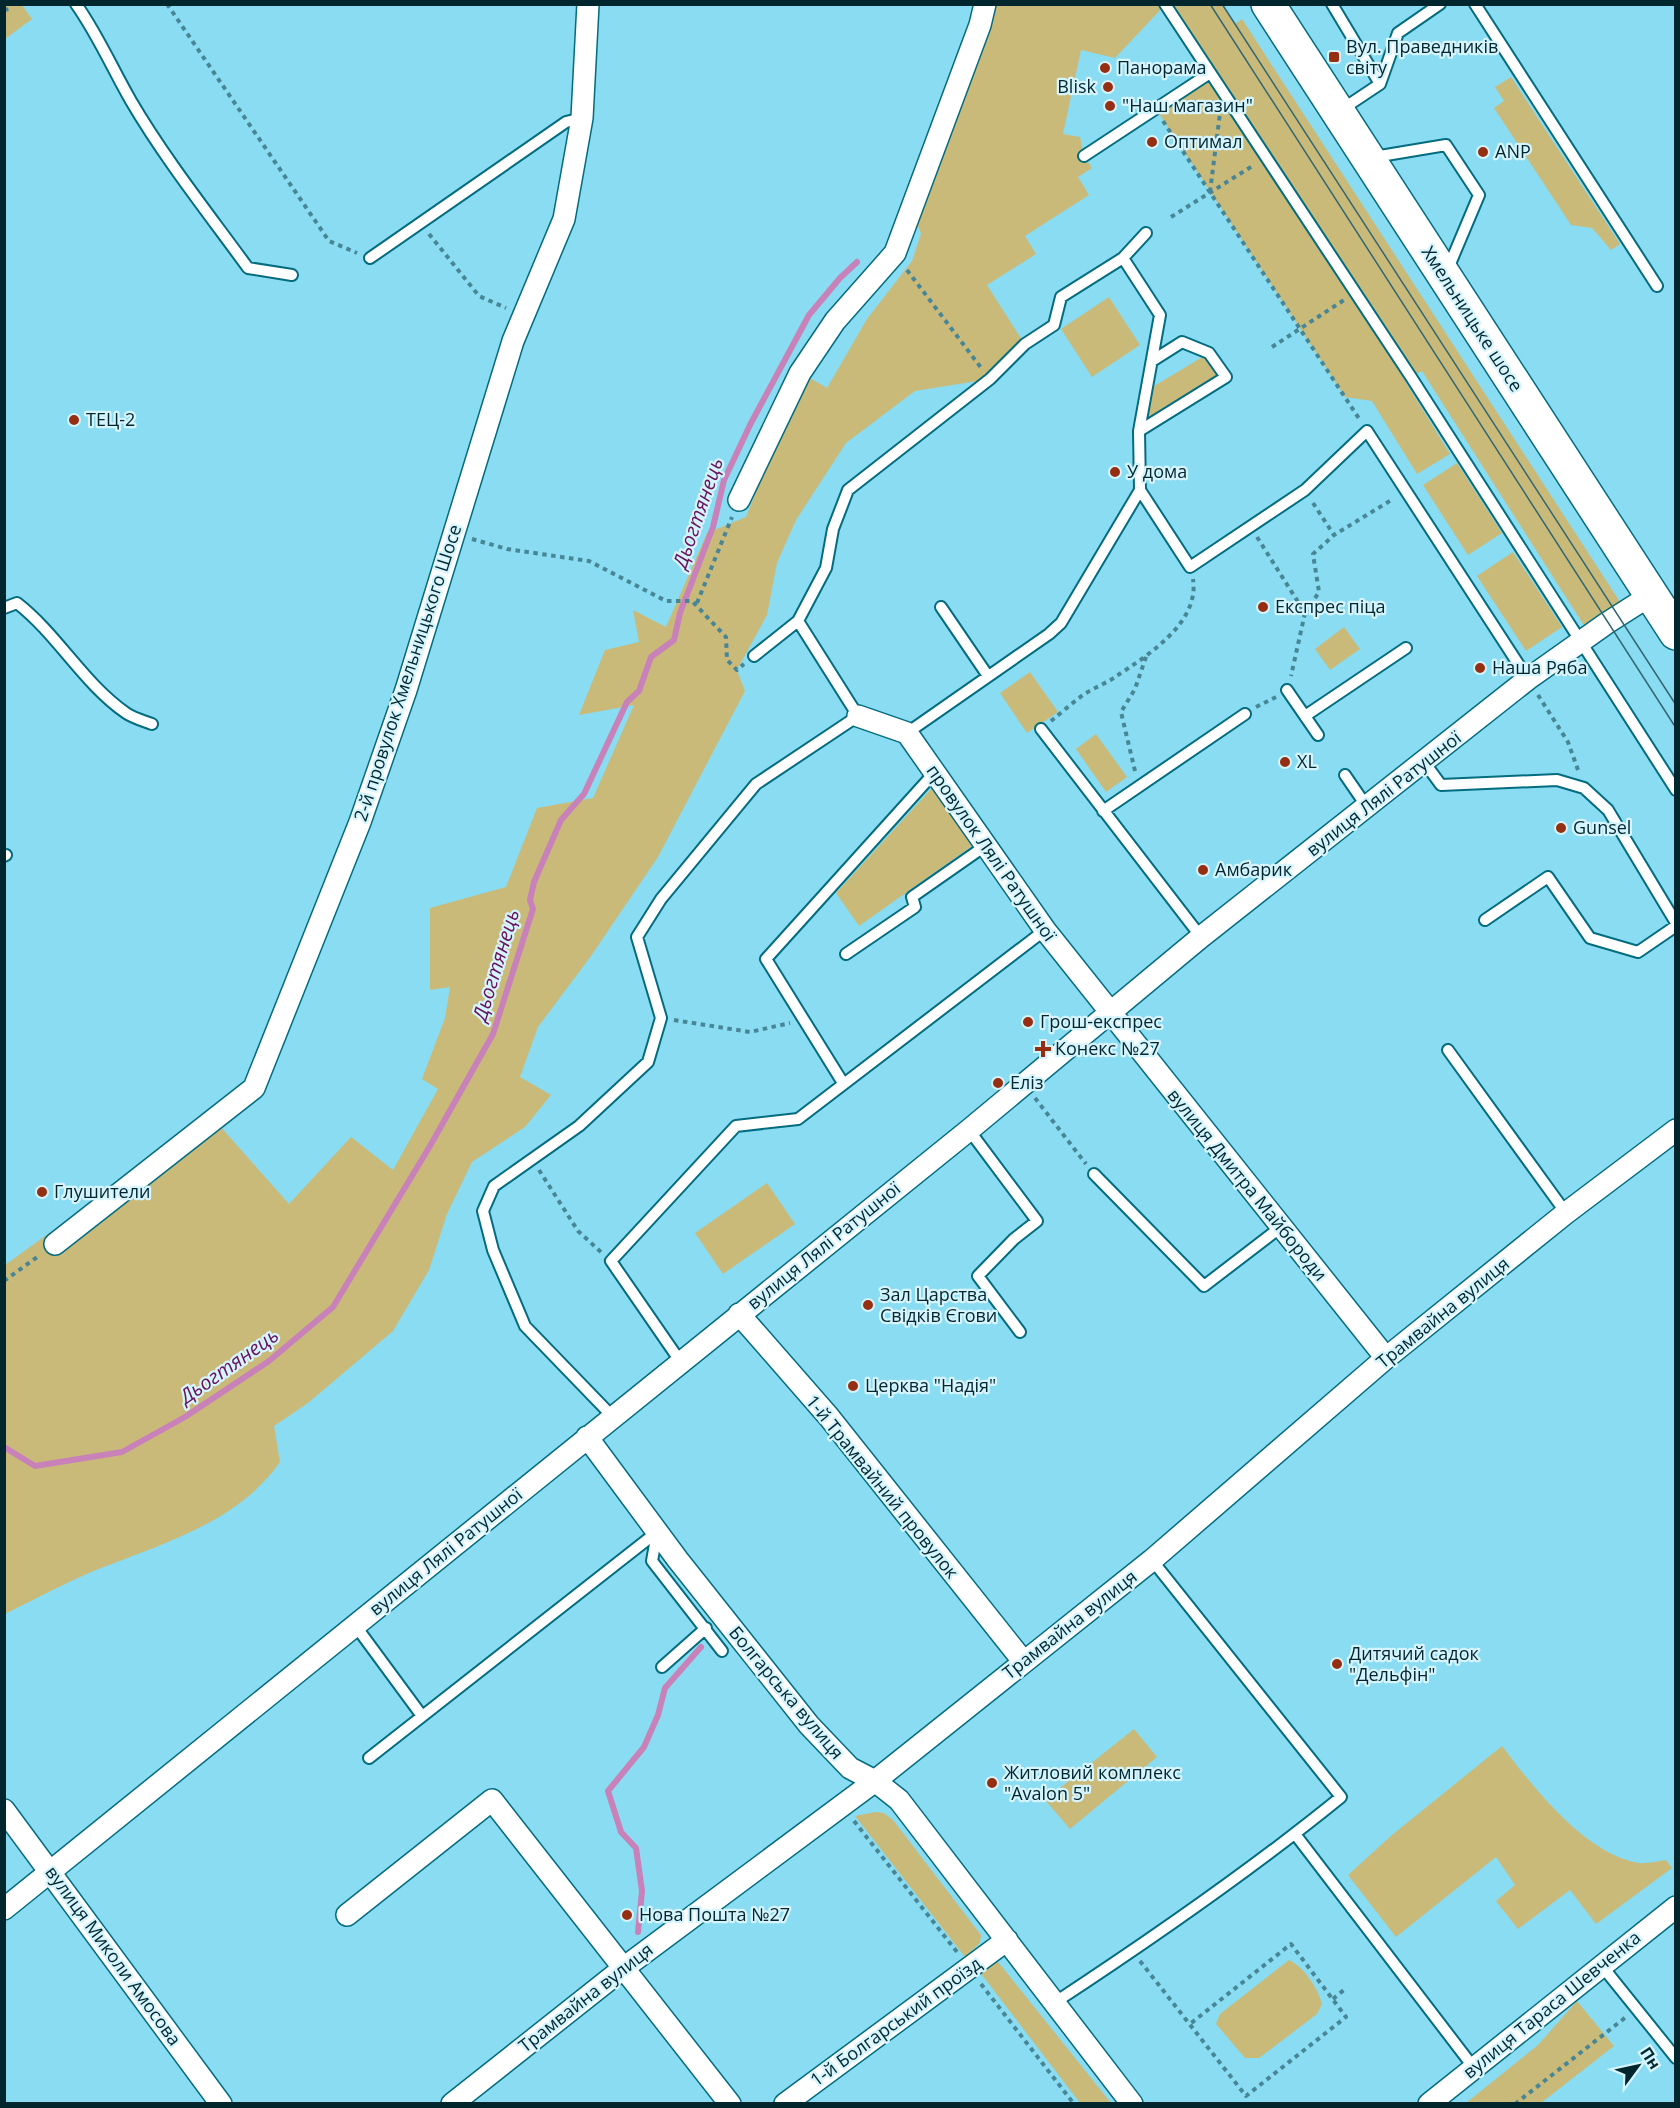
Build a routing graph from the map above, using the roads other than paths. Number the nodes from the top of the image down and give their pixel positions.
1 (76, 4) edge
2 (588, 4) edge
3 (985, 4) edge
4 (1165, 4) edge
5 (1268, 4) edge
6 (1332, 4) edge
7 (1440, 4) edge
8 (1475, 4) edge
9 (1210, 73) junction
10 (1380, 84) junction
11 (1338, 111) junction
12 (582, 118) junction
13 (1084, 156) dead end
14 (1369, 158) junction
15 (1146, 233) dead end
16 (370, 258) road end
17 (1123, 258) junction
18 (292, 275) dead end
19 (1445, 277) junction
20 (1657, 286) dead end
21 (1152, 361) junction
22 (1139, 430) junction
23 (1140, 490) junction
24 (739, 500) road end
25 (1651, 596) junction
26 (941, 607) dead end
27 (4, 608) edge
28 (798, 621) junction
29 (1676, 633) edge
30 (1580, 641) junction
31 (1406, 648) dead end
32 (754, 656) road end
33 (988, 676) junction
34 (1528, 680) junction
35 (1287, 690) road end
36 (1245, 714) road end
37 (858, 716) junction
38 (1305, 716) junction
39 (152, 724) dead end
40 (1041, 729) road end
41 (907, 733) junction
42 (1318, 735) dead end
43 (1424, 762) junction
44 (935, 772) junction
45 (1345, 775) dead end
46 (1676, 790) edge
47 (1367, 807) junction
48 (1103, 811) junction
49 (986, 846) junction
50 (1485, 920) dead end
51 (1676, 925) edge
52 (1044, 930) junction
53 (1201, 938) junction
54 (846, 954) dead end
55 (1109, 1013) junction
56 (1448, 1050) dead end
57 (843, 1083) junction
58 (969, 1130) junction
59 (1676, 1130) edge
60 (1094, 1174) road end
61 (1566, 1213) junction
62 (1281, 1227) junction
63 (55, 1244) road end
64 (739, 1314) junction
65 (1020, 1332) dead end
66 (1386, 1358) junction
67 (680, 1361) junction
68 (612, 1416) junction
69 (587, 1437) junction
70 (657, 1532) junction
71 (1152, 1560) junction
72 (355, 1625) junction
73 (706, 1628) junction
74 (722, 1651) dead end
75 (1023, 1661) junction
76 (662, 1667) dead end
77 (422, 1716) junction
78 (369, 1758) dead end
79 (874, 1781) junction
80 (4, 1810) edge
81 (1295, 1834) junction
82 (51, 1872) junction
83 (1676, 1907) edge
84 (4, 1909) edge
85 (347, 1915) dead end
86 (1007, 1940) junction
87 (1602, 1966) junction
88 (625, 1967) junction
89 (1054, 2003) junction
90 (1676, 2058) edge
91 (1474, 2068) junction
92 (221, 2103) edge
93 (452, 2103) edge
94 (730, 2103) edge
95 (785, 2103) edge
96 (1132, 2103) edge
97 (1429, 2103) edge

1 - 18 lane
2 - 12 street, 2-й провулок Хмельницького Шосе
3 - 24 street
4 - 9 lane
5 - 11 main road, Хмельницьке шосе
6 - 10 lane
7 - 10 lane
8 - 20 lane
9 - 13 lane
9 - 30 lane
10 - 11 lane
11 - 14 main road, Хмельницьке шосе
12 - 16 lane
12 - 63 street, 2-й провулок Хмельницького Шосе
14 - 19 main road, Хмельницьке шосе
14 - 19 lane
15 - 17 lane
17 - 21 lane
17 - 28 lane
19 - 25 main road, Хмельницьке шосе
21 - 22 lane
21 - 22 lane
22 - 23 lane
23 - 33 lane
23 - 34 lane
25 - 29 main road, Хмельницьке шосе
25 - 30 street, вулиця Лялі Ратушної
26 - 33 lane
27 - 39 lane
28 - 32 lane
28 - 37 lane
30 - 34 street, вулиця Лялі Ратушної
30 - 46 lane
31 - 38 lane
33 - 41 lane
34 - 43 street, вулиця Лялі Ратушної
35 - 38 lane
36 - 48 lane
37 - 41 street
37 - 68 lane
38 - 42 lane
40 - 48 lane
41 - 44 street, провулок Лялі Ратушної
43 - 47 street, вулиця Лялі Ратушної
43 - 51 lane
44 - 49 street, провулок Лялі Ратушної
44 - 57 lane
45 - 47 lane
47 - 53 street, вулиця Лялі Ратушної
48 - 53 lane
49 - 52 street, провулок Лялі Ратушної
49 - 54 lane
50 - 51 lane
52 - 55 street, провулок Лялі Ратушної
52 - 57 lane
53 - 55 street, вулиця Лялі Ратушної
55 - 58 street, вулиця Лялі Ратушної
55 - 62 street, вулиця Дмитра Майбороди
56 - 61 lane
57 - 67 lane
58 - 64 street, вулиця Лялі Ратушної
58 - 65 lane
59 - 61 street, Трамвайна вулиця
60 - 62 lane
61 - 66 street, Трамвайна вулиця
62 - 66 street, вулиця Дмитра Майбороди
64 - 67 street, вулиця Лялі Ратушної
64 - 75 street, 1-й Трамвайний провулок
66 - 71 street, Трамвайна вулиця
67 - 68 street, вулиця Лялі Ратушної
68 - 69 street, вулиця Лялі Ратушної
69 - 70 street, Болгарська вулиця
69 - 72 street, вулиця Лялі Ратушної
70 - 73 lane
70 - 77 lane
70 - 79 street, Болгарська вулиця
71 - 75 street, Трамвайна вулиця
71 - 81 lane
72 - 77 lane
72 - 82 street, вулиця Лялі Ратушної
73 - 74 lane
73 - 76 lane
75 - 79 street, Трамвайна вулиця
77 - 78 lane
79 - 86 street, Болгарська вулиця
79 - 88 street, Трамвайна вулиця
80 - 82 street, вулиця Миколи Амосова
81 - 89 lane
81 - 91 lane
82 - 84 street, вулиця Лялі Ратушної
82 - 92 street, вулиця Миколи Амосова
83 - 87 street, вулиця Тараса Шевченка
85 - 88 street
86 - 89 street, Болгарська вулиця
86 - 95 street, 1-й Болгарський проїзд
87 - 90 lane
87 - 91 street, вулиця Тараса Шевченка
88 - 93 street, Трамвайна вулиця
88 - 94 street
89 - 96 street, Болгарська вулиця
91 - 97 street, вулиця Тараса Шевченка

